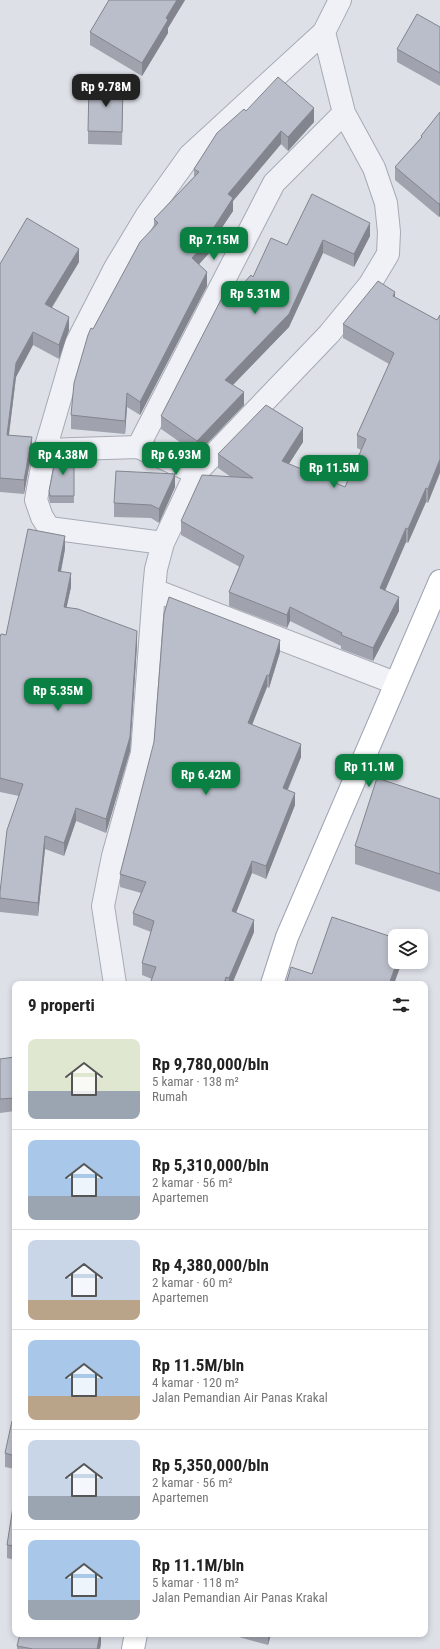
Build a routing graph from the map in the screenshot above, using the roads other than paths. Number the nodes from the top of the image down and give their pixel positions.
1 (340, 0) edge
2 (324, 32) junction
3 (344, 113) junction
4 (138, 447) junction
5 (45, 450) junction
6 (196, 472) junction
7 (163, 543) junction
8 (440, 581) edge
9 (154, 590) junction
10 (395, 683) junction
11 (115, 981) edge
12 (273, 981) edge
13 (135, 1637) edge
14 (133, 1649) edge

1 - 2 street
2 - 3 street
2 - 5 street
3 - 4 street
3 - 6 street
4 - 5 street
4 - 6 street
5 - 7 street
6 - 7 street
7 - 9 street
8 - 10 main road
9 - 10 street
9 - 11 street
10 - 12 main road
13 - 14 main road

